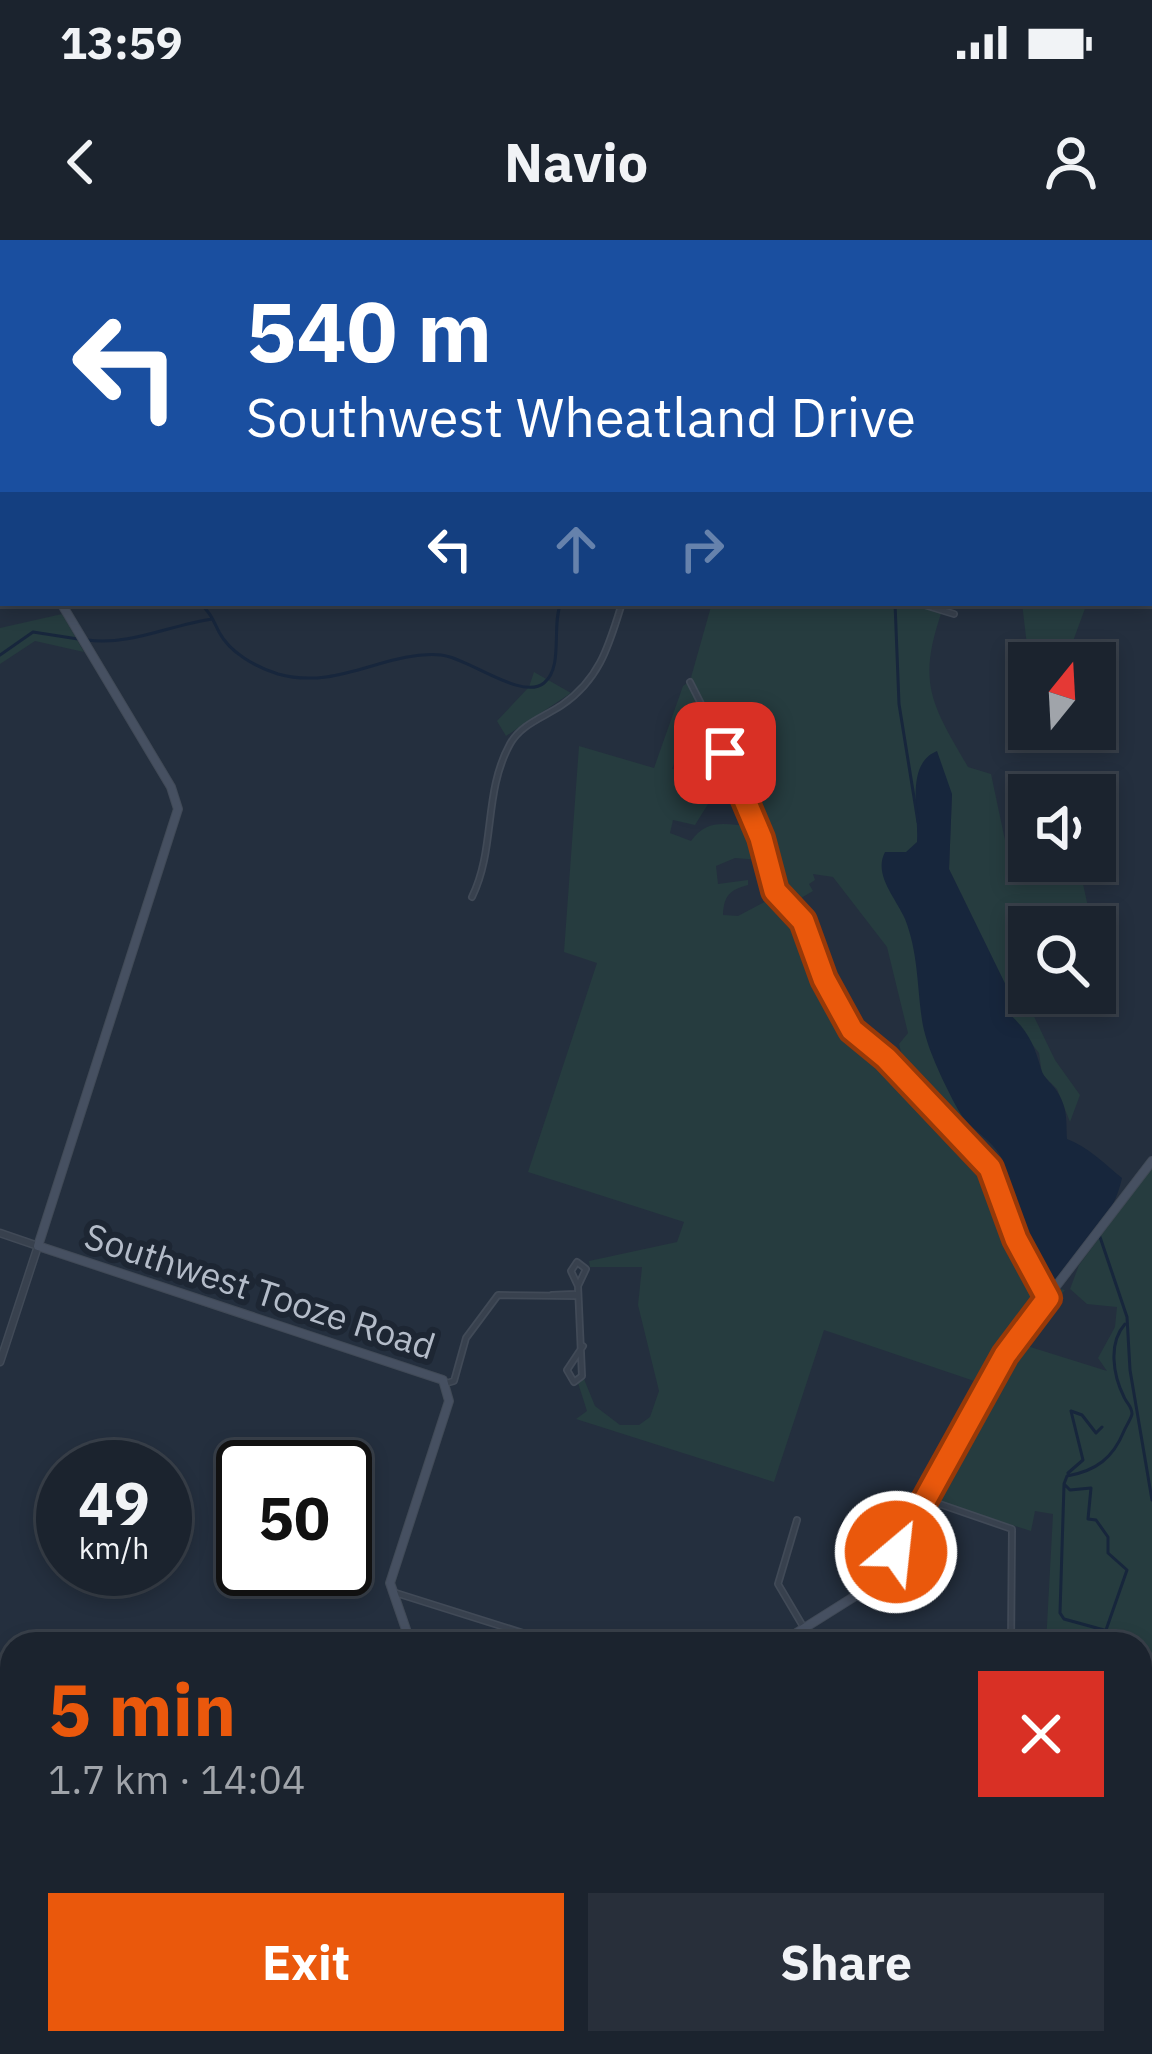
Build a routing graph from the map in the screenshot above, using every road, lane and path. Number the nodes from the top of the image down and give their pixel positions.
1 (64, 606) edge
2 (621, 606) edge
3 (928, 606) edge
4 (954, 614) dead end
5 (690, 682) dead end
6 (472, 897) dead end
7 (1152, 1161) edge
8 (0, 1233) edge
9 (38, 1246) junction
10 (578, 1286) dead end
11 (577, 1296) junction
12 (1048, 1298) junction
13 (583, 1346) junction
14 (0, 1362) edge
15 (446, 1383) junction
16 (925, 1499) junction
17 (797, 1520) dead end
18 (391, 1592) junction
19 (804, 1628) junction
20 (406, 1632) edge
21 (519, 1632) edge
22 (798, 1632) edge
23 (1011, 1632) edge

1 - 9 main road
2 - 6 street
3 - 4 street
5 - 12 street
7 - 12 main road
8 - 9 street, Southwest Tooze Road
9 - 14 street
9 - 15 main road, Southwest Tooze Road
10 - 11 street
11 - 13 street
11 - 15 street
12 - 16 main road
13 - 13 street
15 - 18 main road, Southwest Tooze Road
16 - 19 main road
16 - 23 street
17 - 19 street
18 - 20 main road
18 - 21 street
19 - 22 main road

